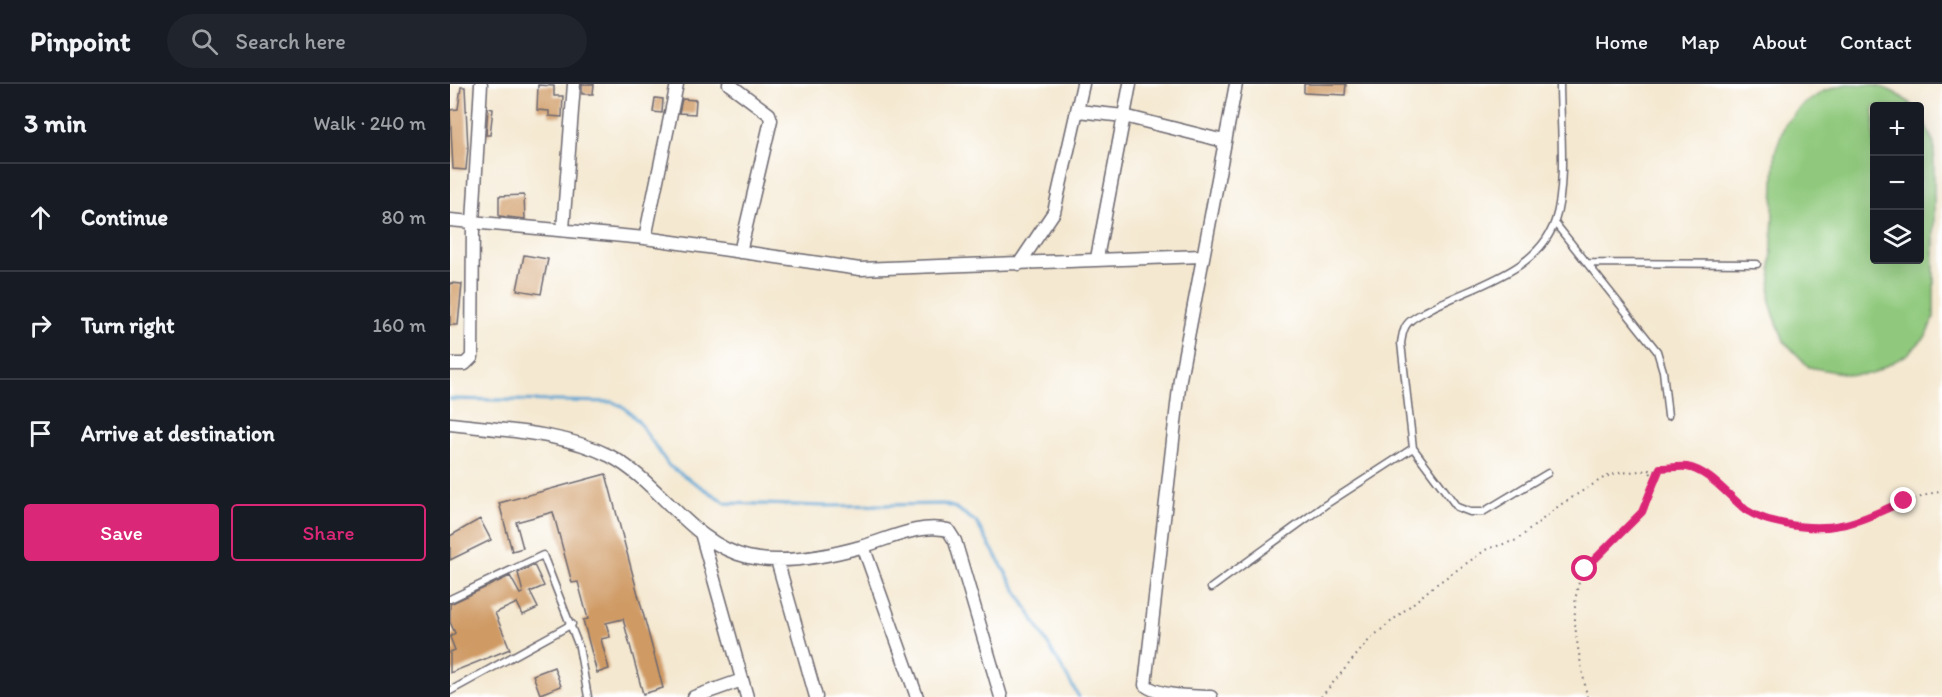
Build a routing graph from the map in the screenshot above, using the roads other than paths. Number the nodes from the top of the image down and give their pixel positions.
1 (481, 84) edge
2 (574, 84) edge
3 (677, 84) edge
4 (729, 84) edge
5 (1083, 84) edge
6 (1131, 84) edge
7 (1236, 84) edge
8 (1560, 84) edge
9 (1078, 111) junction
10 (1124, 116) junction
11 (1224, 141) junction
12 (450, 220) edge
13 (473, 222) junction
14 (1555, 223) junction
15 (563, 229) junction
16 (645, 238) junction
17 (740, 252) junction
18 (1202, 256) junction
19 (1097, 258) junction
20 (1587, 263) junction
21 (1019, 264) junction
22 (1757, 264) dead end
23 (450, 364) edge
24 (1668, 416) dead end
25 (450, 424) edge
26 (1413, 448) junction
27 (1548, 473) dead end
28 (701, 533) junction
29 (863, 546) junction
30 (777, 560) junction
31 (1211, 588) dead end
32 (450, 599) edge
33 (572, 624) junction
34 (742, 680) junction
35 (450, 691) edge
36 (588, 697) edge
37 (694, 697) edge
38 (747, 697) edge
39 (816, 697) edge
40 (917, 697) edge
41 (1001, 697) edge
42 (1211, 697) edge

1 - 13 street
2 - 15 street
3 - 16 street
4 - 17 street
5 - 9 street
6 - 10 street
7 - 11 street
8 - 14 lane
9 - 10 street
9 - 21 street
10 - 11 street
10 - 19 street
11 - 18 street
12 - 13 street
13 - 15 street
13 - 23 street
14 - 20 lane
14 - 26 lane
15 - 16 street
16 - 17 street
17 - 21 street
18 - 19 street
18 - 42 street
19 - 21 street
20 - 22 lane
20 - 24 lane
25 - 28 street
26 - 27 lane
26 - 31 lane
28 - 30 street
28 - 34 street
29 - 30 street
29 - 40 street
29 - 41 street
30 - 39 street
32 - 33 lane
33 - 35 lane
33 - 36 lane
34 - 37 street
34 - 38 street

